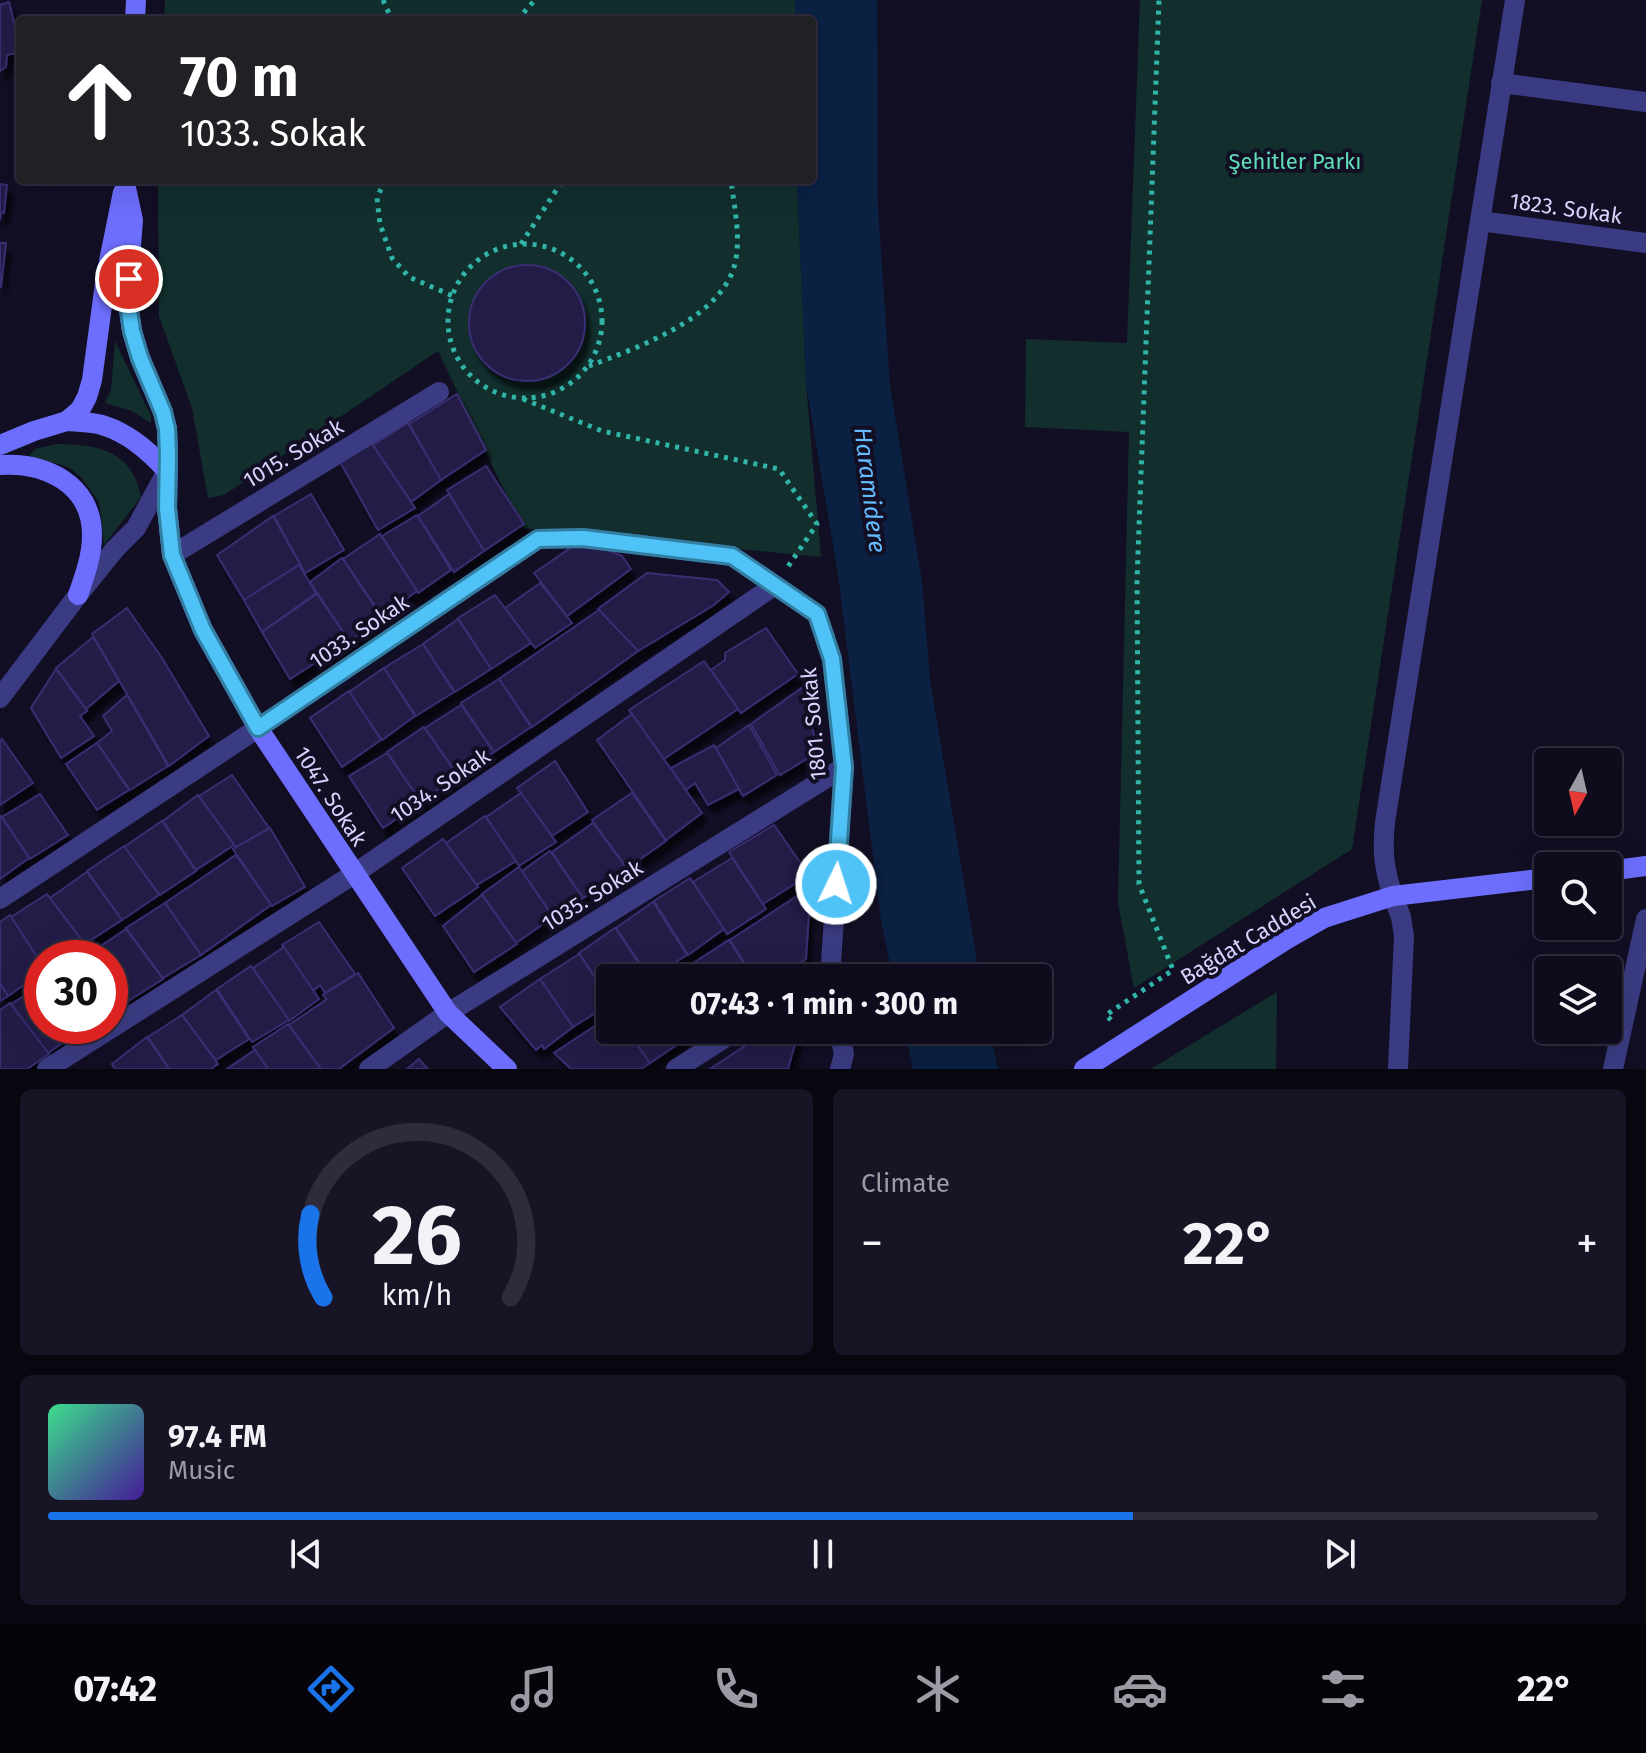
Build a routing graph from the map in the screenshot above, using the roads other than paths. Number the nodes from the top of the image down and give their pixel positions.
1 (1515, 0) edge
2 (1501, 83) junction
3 (1646, 102) edge
4 (124, 184) edge
5 (126, 184) edge
6 (1480, 221) junction
7 (1646, 243) edge
8 (439, 392) dead end
9 (67, 421) junction
10 (0, 445) edge
11 (0, 465) edge
12 (167, 471) junction
13 (172, 555) junction
14 (775, 585) junction
15 (78, 595) junction
16 (0, 698) edge
17 (258, 728) junction
18 (844, 767) junction
19 (1646, 866) edge
20 (1622, 869) edge
21 (354, 874) junction
22 (1534, 880) edge
23 (1393, 896) junction
24 (0, 899) edge
25 (1646, 919) edge
26 (828, 964) edge
27 (448, 1013) junction
28 (715, 1044) edge
29 (842, 1044) edge
30 (47, 1069) edge
31 (369, 1069) edge
32 (507, 1069) edge
33 (676, 1069) edge
34 (840, 1069) edge
35 (1084, 1069) edge
36 (1398, 1069) edge
37 (1613, 1069) edge

1 - 2 street
2 - 3 street
2 - 6 street
4 - 9 main road
5 - 12 main road, 1047. Sokak
6 - 7 street, 1823. Sokak
6 - 23 street
8 - 13 street, 1015. Sokak
9 - 10 main road
9 - 12 main road
11 - 15 main road
12 - 13 main road, 1047. Sokak
12 - 15 street
13 - 17 main road, 1047. Sokak
14 - 17 street, 1033. Sokak
14 - 18 street, 1801. Sokak
14 - 21 street, 1034. Sokak
15 - 16 street
17 - 21 main road, 1047. Sokak
17 - 24 street, 1033. Sokak
18 - 26 street, 1801. Sokak
18 - 27 street, 1035. Sokak
19 - 20 main road
21 - 27 main road, 1047. Sokak
21 - 30 street, 1034. Sokak
22 - 23 main road, Bağdat Caddesi
23 - 35 main road, Bağdat Caddesi
23 - 36 street
25 - 37 street
27 - 31 street, 1035. Sokak
27 - 32 main road, 1047. Sokak
28 - 33 street
29 - 34 street

